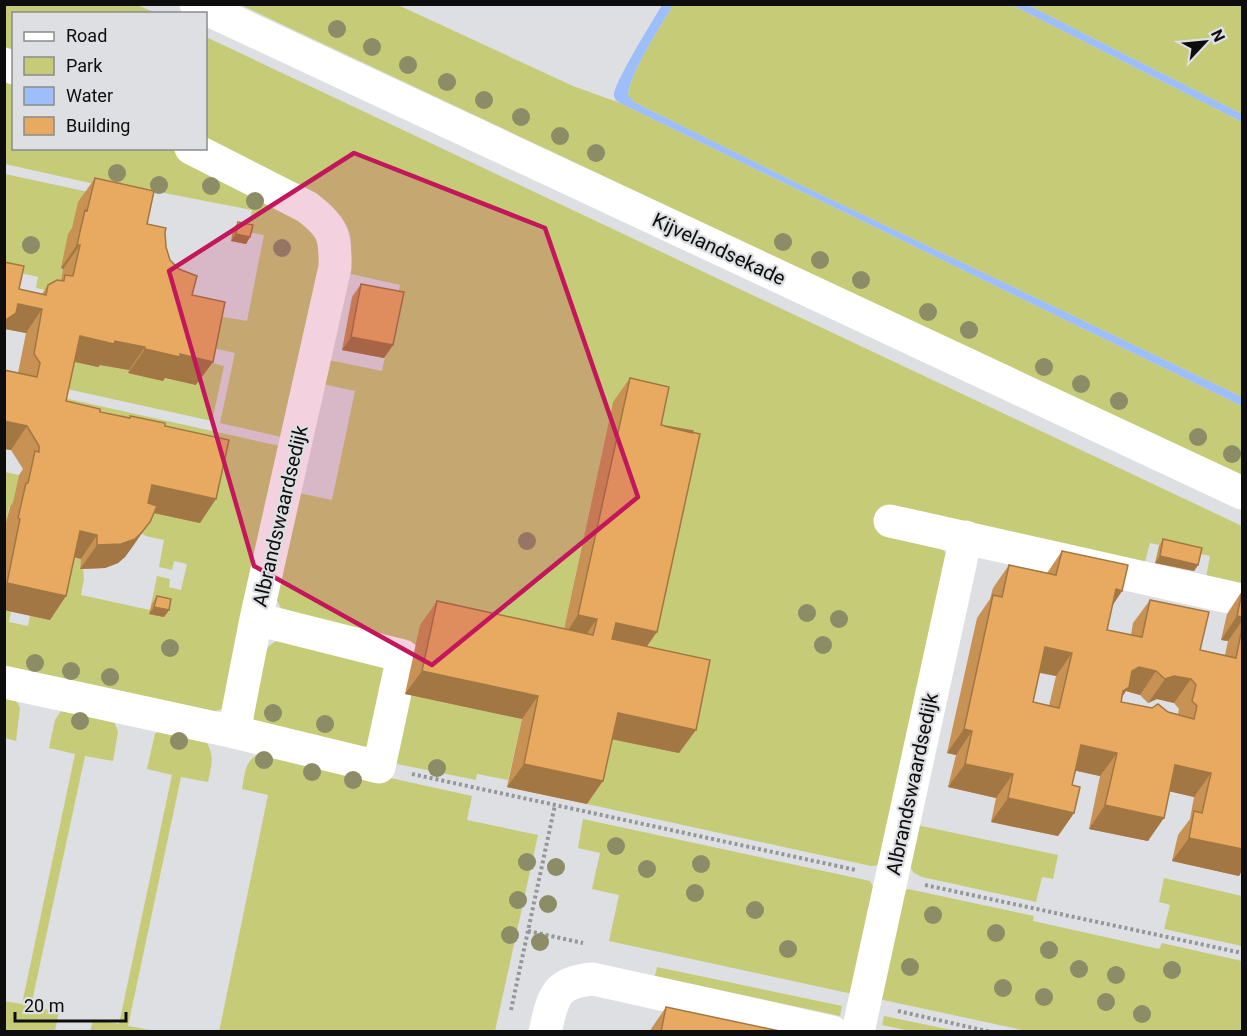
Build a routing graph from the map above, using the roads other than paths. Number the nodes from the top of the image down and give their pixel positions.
1 (196, 4) edge
2 (195, 150) edge
3 (1242, 493) edge
4 (890, 521) dead end
5 (966, 537) junction
6 (1242, 600) edge
7 (256, 619) junction
8 (4, 682) edge
9 (234, 732) junction
10 (545, 1032) edge
11 (832, 1032) edge
12 (858, 1032) edge

1 - 3 street, Kijvelandsekade
2 - 7 street, Albrandswaardsedijk
4 - 5 street
5 - 6 street
5 - 12 street, Albrandswaardsedijk
7 - 9 street, Albrandswaardsedijk
7 - 9 street
8 - 9 street
10 - 11 street

